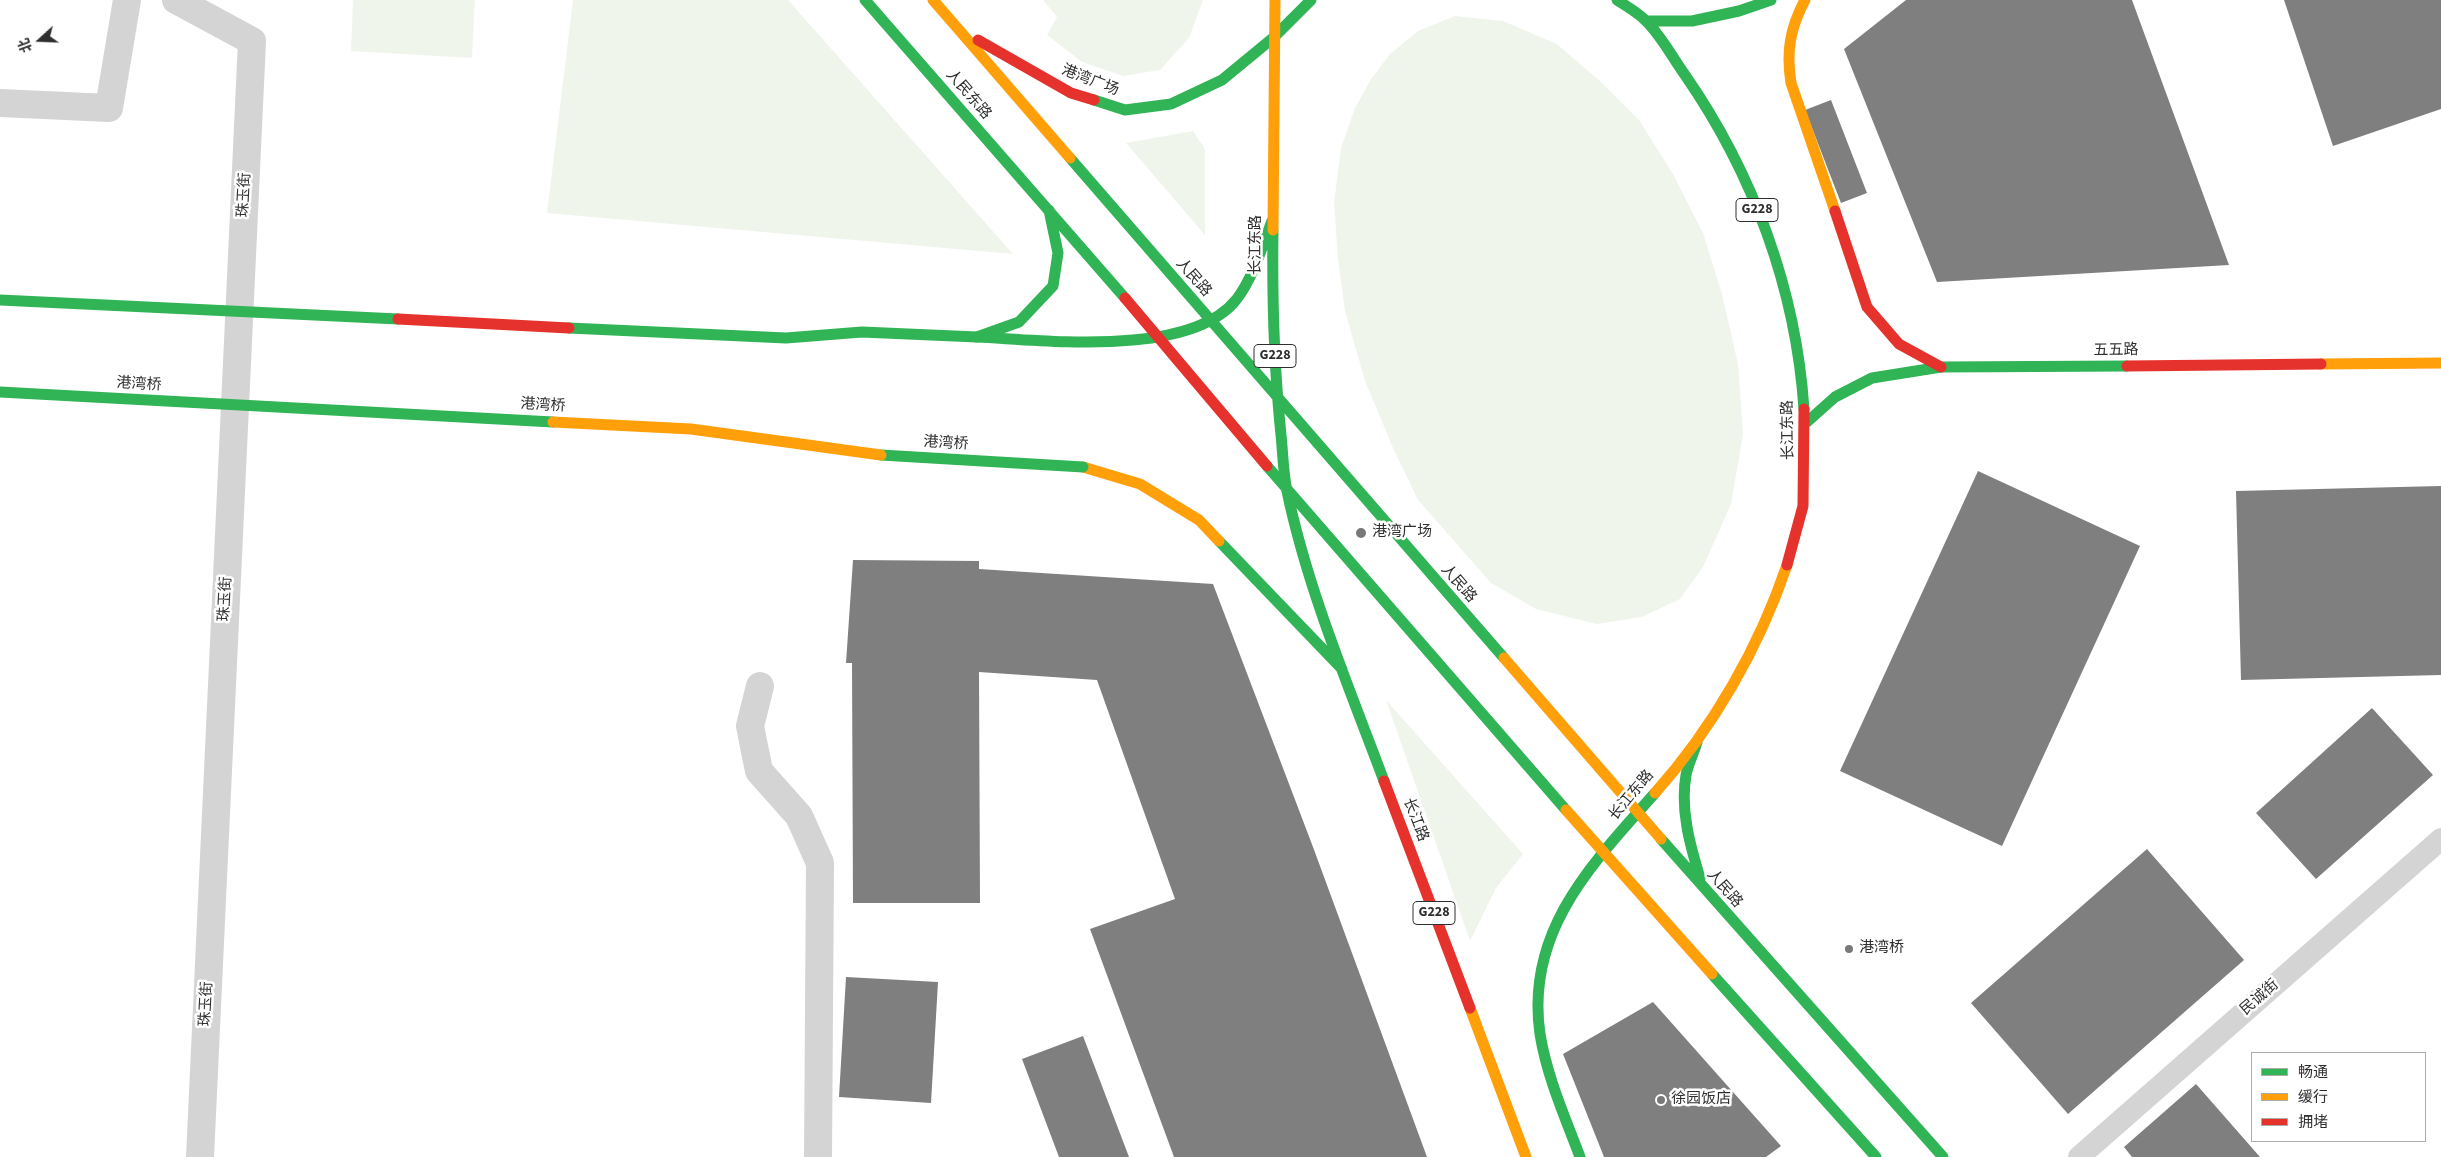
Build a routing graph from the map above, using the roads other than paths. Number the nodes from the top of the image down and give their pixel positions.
1 (128, 0) edge
2 (176, 0) edge
3 (865, 0) edge
4 (933, 0) edge
5 (1275, 0) edge
6 (1311, 0) edge
7 (1617, 0) edge
8 (1771, 0) edge
9 (1805, 0) edge
10 (1647, 22) junction
11 (956, 26) junction
12 (1273, 38) junction
13 (0, 103) edge
14 (1049, 210) junction
15 (1272, 221) junction
16 (0, 300) edge
17 (1211, 322) junction
18 (1158, 336) junction
19 (977, 337) junction
20 (2441, 363) edge
21 (1941, 368) junction
22 (0, 392) edge
23 (1276, 398) junction
24 (1807, 422) junction
25 (1287, 490) junction
26 (1342, 669) junction
27 (760, 686) dead end
28 (1699, 739) junction
29 (1638, 812) junction
30 (2441, 838) edge
31 (1604, 853) junction
32 (1704, 889) junction
33 (200, 1157) edge
34 (818, 1157) edge
35 (1526, 1157) edge
36 (1580, 1157) edge
37 (1876, 1157) edge
38 (1943, 1157) edge
39 (2079, 1157) edge

1 - 13 street
2 - 33 street, 珠玉街
3 - 14 main road, 人民东路
4 - 11 main road
5 - 12 main road, 长江东路 / G228
6 - 12 main road, 港湾广场
7 - 10 main road, 长江东路 / G228
8 - 10 main road
9 - 21 main road
10 - 24 main road, 长江东路 / G228
11 - 12 main road, 港湾广场
11 - 17 main road, 人民路
12 - 15 main road, 长江东路 / G228
14 - 18 main road
14 - 19 main road
15 - 17 main road
15 - 23 main road, 长江东路 / G228
16 - 19 main road, bridge
17 - 18 main road
17 - 23 main road, 人民路
18 - 19 main road
18 - 25 main road
20 - 21 main road, 五五路
21 - 24 main road, 五五路
22 - 26 main road, 港湾桥, bridge
23 - 25 main road, 长江东路 / G228
23 - 29 main road, 人民路
24 - 28 main road, 长江东路 / G228
25 - 26 main road, 长江路 / G228
25 - 31 main road
26 - 35 main road, 长江路 / G228
27 - 34 street
28 - 29 main road, 长江东路 / G228
28 - 32 main road
29 - 31 main road, 长江东路 / G228
29 - 32 main road, 人民路
30 - 39 lane, 民诚街
31 - 36 main road, G228
31 - 37 main road
32 - 38 main road, 人民路

